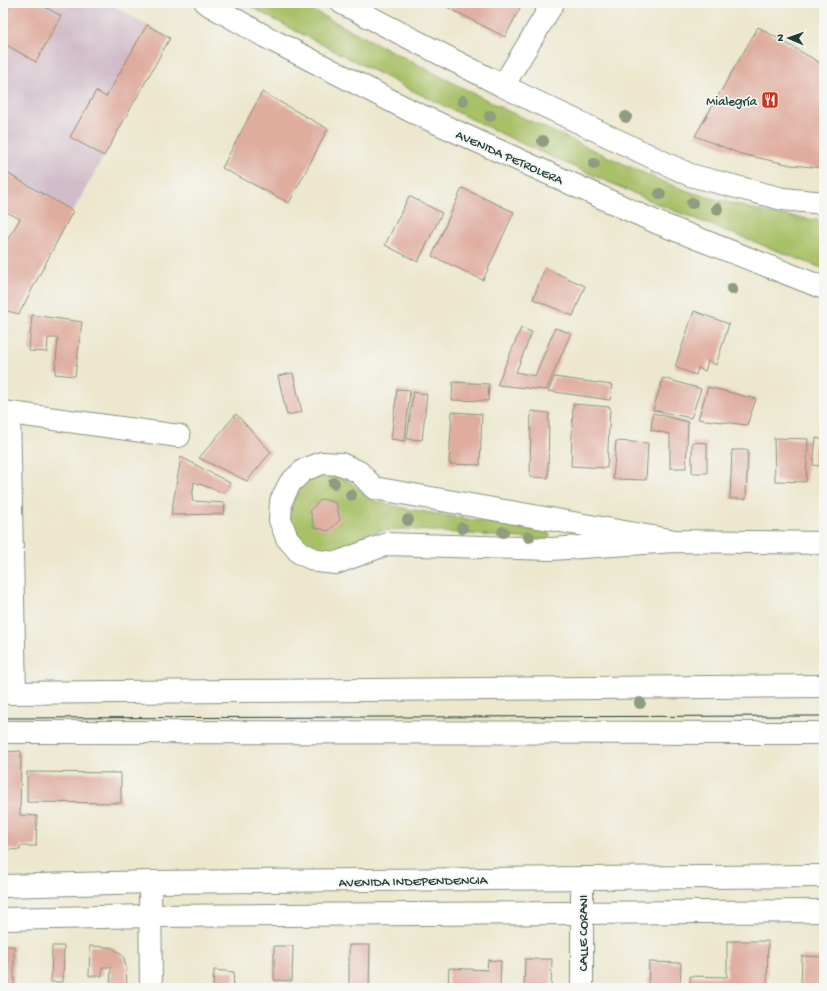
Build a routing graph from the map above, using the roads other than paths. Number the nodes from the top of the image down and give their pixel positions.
1 (206, 3) edge
2 (342, 3) edge
3 (553, 3) edge
4 (503, 86) junction
5 (824, 203) edge
6 (824, 288) edge
7 (6, 412) edge
8 (179, 436) dead end
9 (675, 541) junction
10 (824, 543) edge
11 (824, 686) edge
12 (9, 693) edge
13 (3, 732) edge
14 (824, 733) edge
15 (824, 876) edge
16 (582, 878) junction
17 (150, 882) junction
18 (3, 886) edge
19 (824, 911) edge
20 (582, 913) junction
21 (150, 916) junction
22 (3, 919) edge
23 (151, 988) edge
24 (582, 988) edge

1 - 6 main road, AVENIDA PETROLERA
2 - 4 main road
3 - 4 main road
4 - 5 main road
7 - 8 main road
7 - 12 main road
9 - 9 main road
9 - 10 main road
11 - 12 main road
13 - 14 main road
15 - 16 main road, AVENIDA INDEPENDENCIA
16 - 17 main road, AVENIDA INDEPENDENCIA
16 - 20 main road, CALLE CORANI
17 - 18 main road, AVENIDA INDEPENDENCIA
17 - 21 main road
19 - 20 main road
20 - 21 main road
20 - 24 main road, CALLE CORANI
21 - 22 main road
21 - 23 main road

